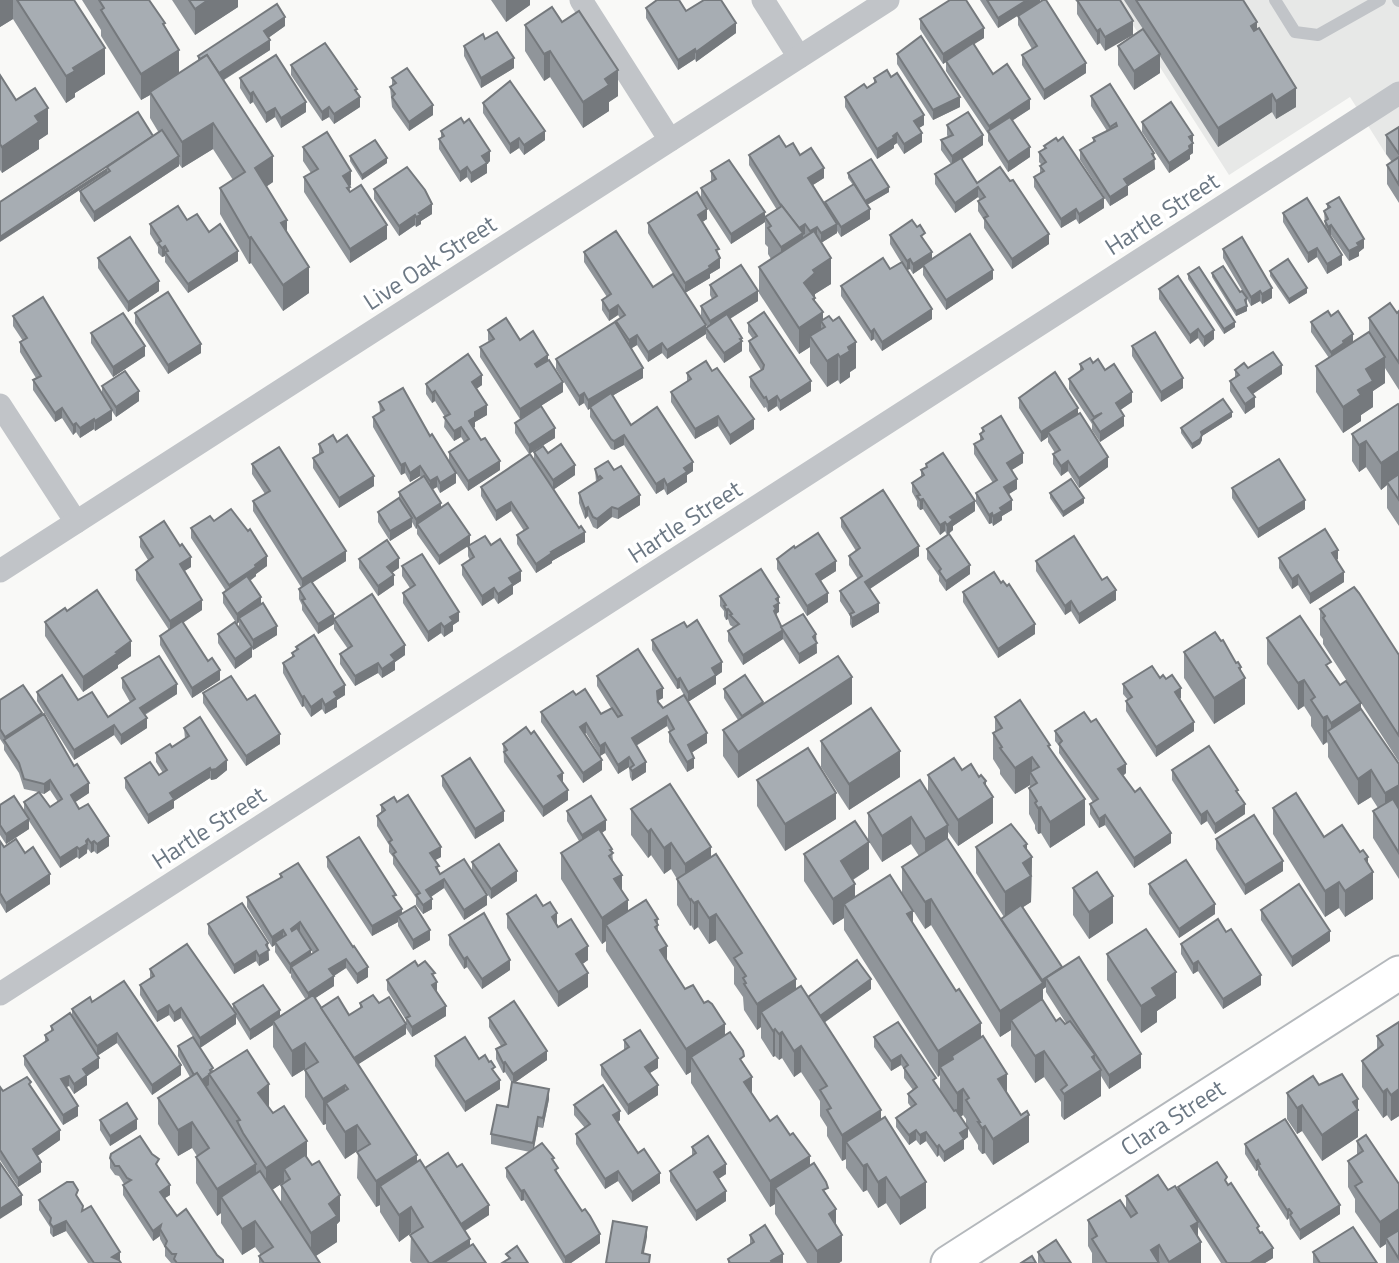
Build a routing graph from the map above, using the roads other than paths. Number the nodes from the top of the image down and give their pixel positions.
1 (580, 0) edge
2 (763, 0) edge
3 (888, 0) edge
4 (1275, 0) edge
5 (1380, 0) edge
6 (799, 57) junction
7 (1399, 93) edge
8 (670, 140) junction
9 (0, 405) edge
10 (76, 522) junction
11 (0, 571) edge
12 (1399, 973) edge
13 (0, 994) edge
14 (948, 1263) edge

1 - 8 street
2 - 6 street
3 - 6 street, Live Oak Street
4 - 5 lane
6 - 8 street, Live Oak Street
7 - 13 street, Hartle Street
8 - 10 street, Live Oak Street
9 - 10 street
10 - 11 street, Live Oak Street
12 - 14 street, Clara Street

